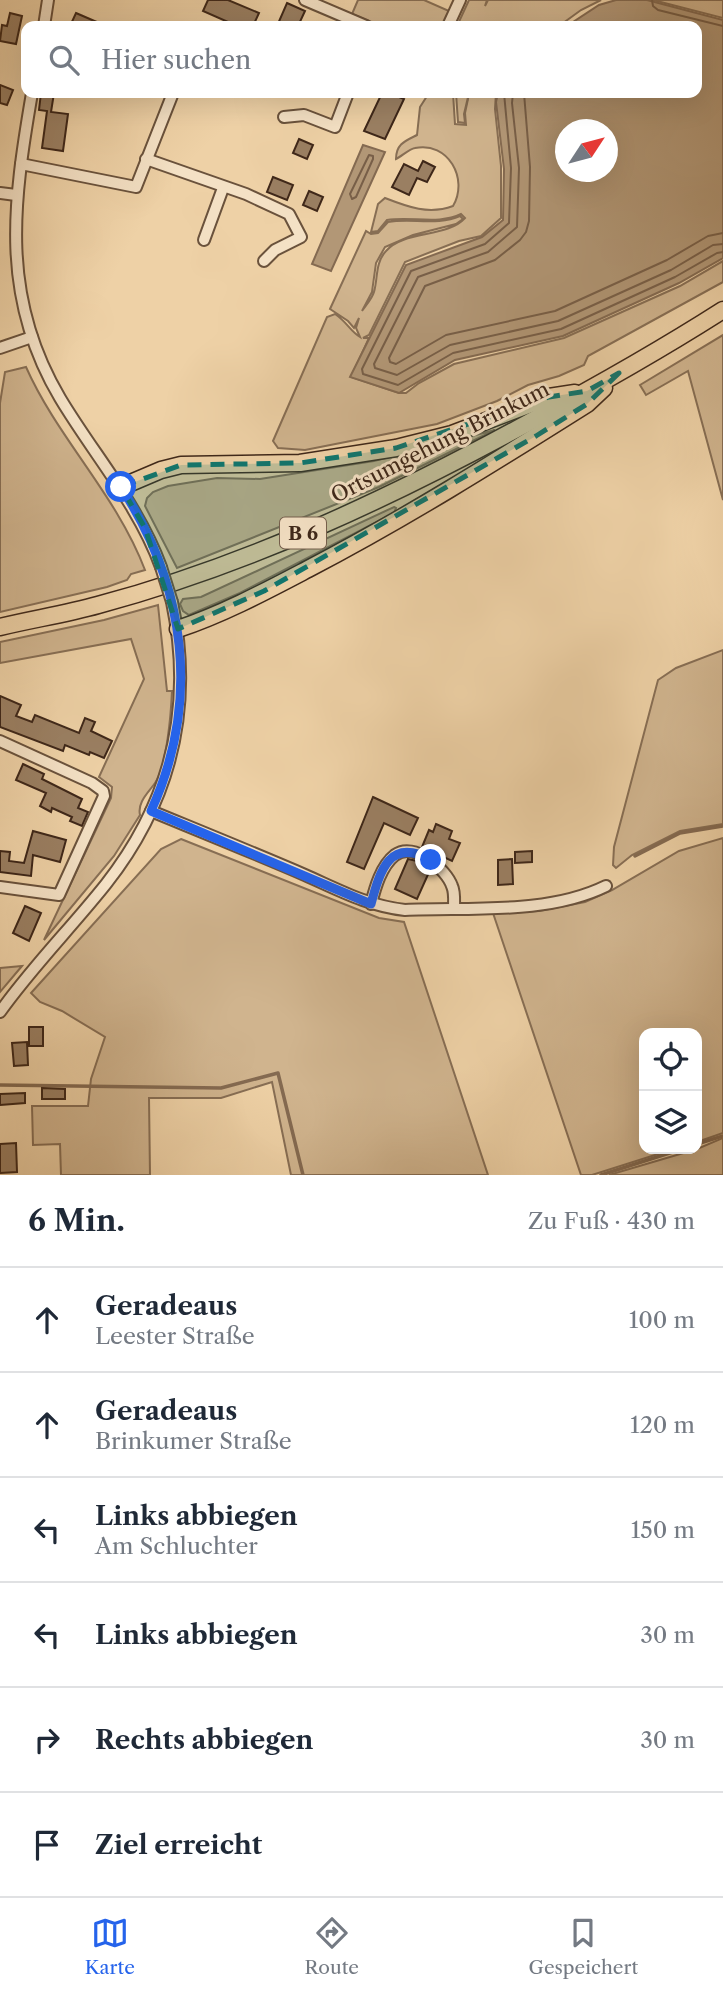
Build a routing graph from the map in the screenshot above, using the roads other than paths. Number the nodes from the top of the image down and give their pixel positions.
1 (48, 0) edge
2 (305, 0) edge
3 (460, 0) edge
4 (45, 21) edge
5 (354, 21) edge
6 (450, 21) edge
7 (31, 98) edge
8 (171, 98) edge
9 (346, 98) edge
10 (284, 117) dead end
11 (146, 159) junction
12 (21, 164) junction
13 (223, 188) junction
14 (0, 193) edge
15 (16, 195) junction
16 (204, 240) dead end
17 (264, 261) dead end
18 (723, 310) edge
19 (32, 337) junction
20 (0, 348) edge
21 (619, 373) junction
22 (587, 391) junction
23 (121, 487) junction
24 (0, 627) edge
25 (178, 629) junction
26 (0, 741) edge
27 (151, 811) junction
28 (606, 886) dead end
29 (0, 887) edge
30 (371, 904) junction
31 (454, 908) junction
32 (0, 1012) edge

1 - 4 street
2 - 5 street
3 - 6 street
7 - 12 street
8 - 11 street
9 - 10 street
11 - 12 street
11 - 13 street
12 - 15 street
13 - 16 street
13 - 17 street
14 - 15 street
15 - 19 street
18 - 21 highway, Ortsumgehung Brinkum / B 6
19 - 20 street
19 - 23 street
21 - 22 highway, Ortsumgehung Brinkum / B 6
21 - 25 highway, B 6
22 - 23 highway, B 6
22 - 24 highway, Ortsumgehung Brinkum / B 6
23 - 25 street, bridge
25 - 27 street
26 - 29 street
27 - 30 street
27 - 32 street
28 - 31 street
30 - 31 street
30 - 31 street

